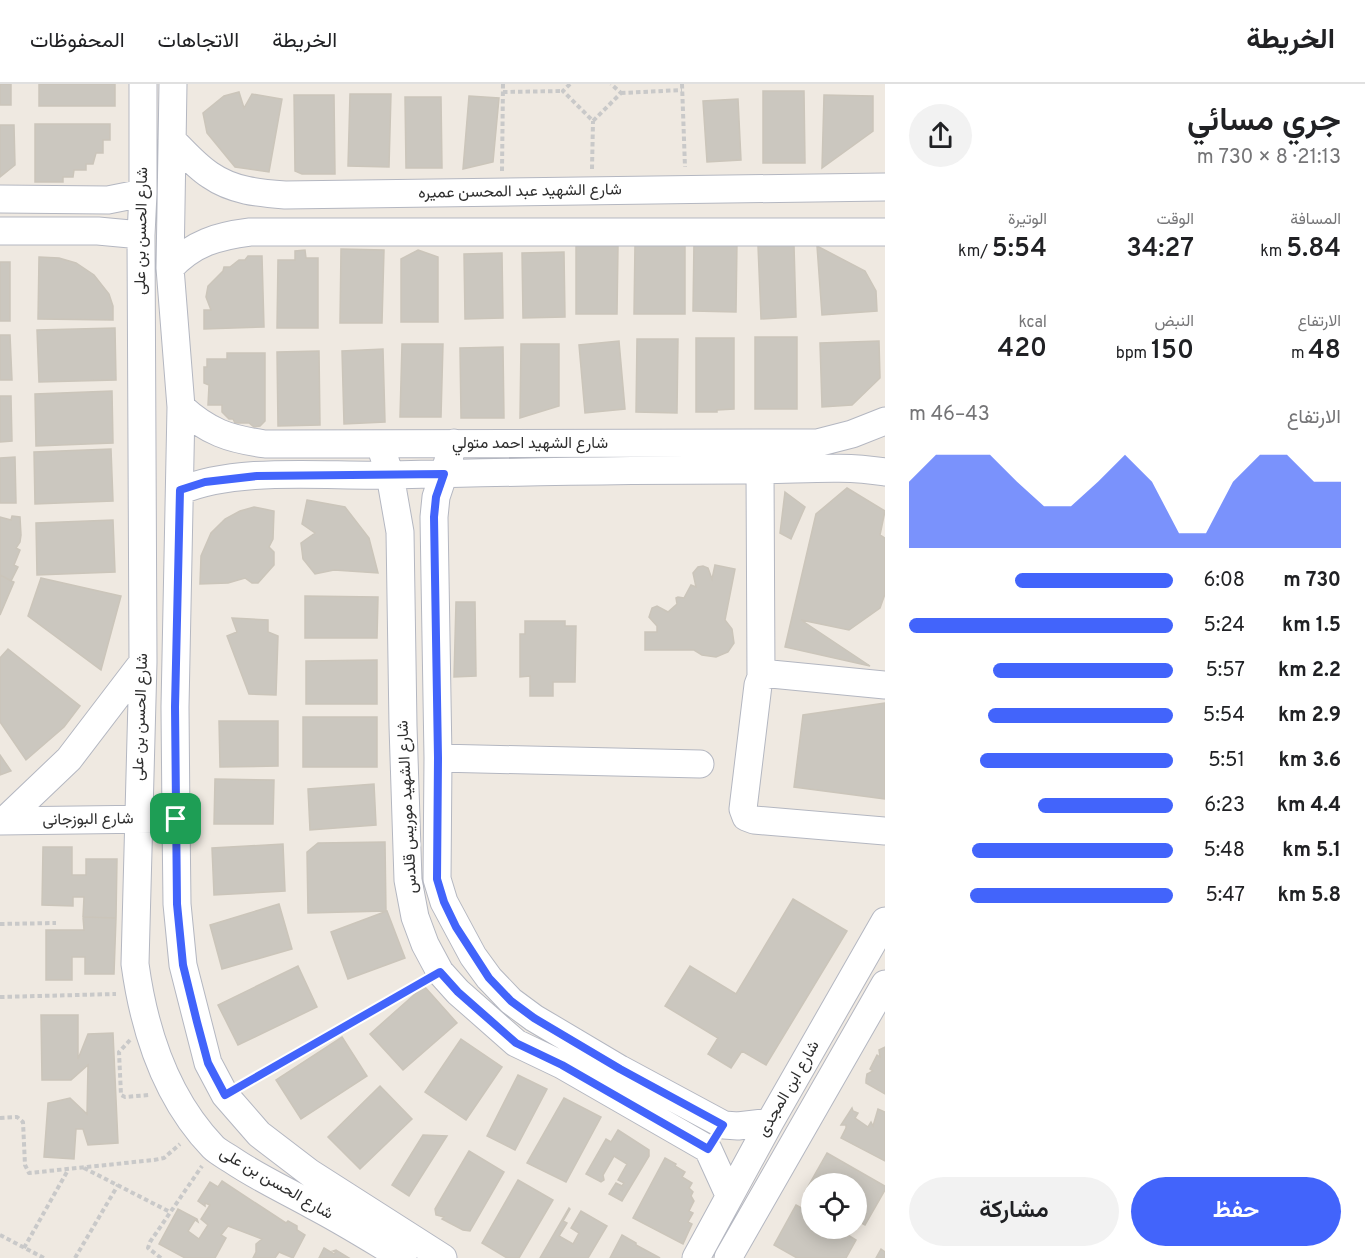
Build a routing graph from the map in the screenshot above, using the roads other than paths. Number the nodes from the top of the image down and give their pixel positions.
1 (143, 84) edge
2 (173, 84) edge
3 (172, 140) junction
4 (885, 187) edge
5 (143, 193) junction
6 (0, 199) edge
7 (0, 231) edge
8 (885, 232) edge
9 (141, 235) junction
10 (170, 268) junction
11 (181, 407) junction
12 (885, 421) edge
13 (454, 443) junction
14 (380, 445) junction
15 (817, 455) junction
16 (760, 470) junction
17 (885, 472) edge
18 (444, 474) junction
19 (390, 475) junction
20 (180, 490) junction
21 (143, 662) junction
22 (761, 677) junction
23 (885, 685) edge
24 (438, 758) junction
25 (700, 764) dead end
26 (138, 819) junction
27 (176, 819) junction
28 (2, 821) edge
29 (885, 831) edge
30 (437, 879) junction
31 (408, 880) junction
32 (885, 921) edge
33 (885, 984) edge
34 (770, 1122) junction
35 (723, 1125) junction
36 (708, 1149) junction
37 (729, 1195) junction
38 (403, 1258) edge
39 (442, 1258) edge
40 (696, 1258) edge
41 (728, 1258) edge

1 - 5 street, شارع الحسن بن على
2 - 3 street, شارع الحسن بن على
3 - 4 street, شارع الشهيد عبد المحسن عميره
3 - 10 street, شارع الحسن بن على
5 - 6 street
5 - 9 street, شارع الحسن بن على
7 - 9 street
8 - 10 street
9 - 21 street, شارع الحسن بن على
10 - 11 street, شارع الحسن بن على
11 - 14 street, شارع الشهيد احمد متولي
11 - 20 street, شارع الحسن بن على
12 - 15 street, شارع الشهيد احمد متولي
13 - 14 street, شارع الشهيد احمد متولي
13 - 15 street, شارع الشهيد احمد متولي
13 - 18 street, شارع الشهيد موريس قلدس
14 - 19 street, شارع الشهيد موريس قلدس
15 - 16 street, شارع الشهيد احمد متولي
15 - 17 street, شارع الشهيد احمد متولي
16 - 18 street, شارع الشهيد احمد متولي
16 - 22 street
18 - 19 street, شارع الشهيد احمد متولي
18 - 24 street, شارع الشهيد موريس قلدس
19 - 20 street, شارع الشهيد احمد متولي
19 - 31 street, شارع الشهيد موريس قلدس
20 - 27 street, شارع الحسن بن على
21 - 26 street, شارع الحسن بن على
21 - 28 street
22 - 23 street
22 - 29 street
24 - 25 street
24 - 30 street, شارع الشهيد موريس قلدس
26 - 27 street, شارع البوزجانى
26 - 28 street, شارع البوزجانى
26 - 38 street, شارع الحسن بن على
27 - 39 street, شارع الحسن بن على
30 - 31 street
30 - 35 street, شارع الشهيد موريس قلدس
31 - 36 street, شارع الشهيد موريس قلدس
32 - 34 street, شارع ابن المجدى
33 - 41 street, شارع ابن المجدى
34 - 35 street
34 - 37 street, شارع ابن المجدى
35 - 36 street
36 - 37 street
37 - 40 street, شارع ابن المجدى

